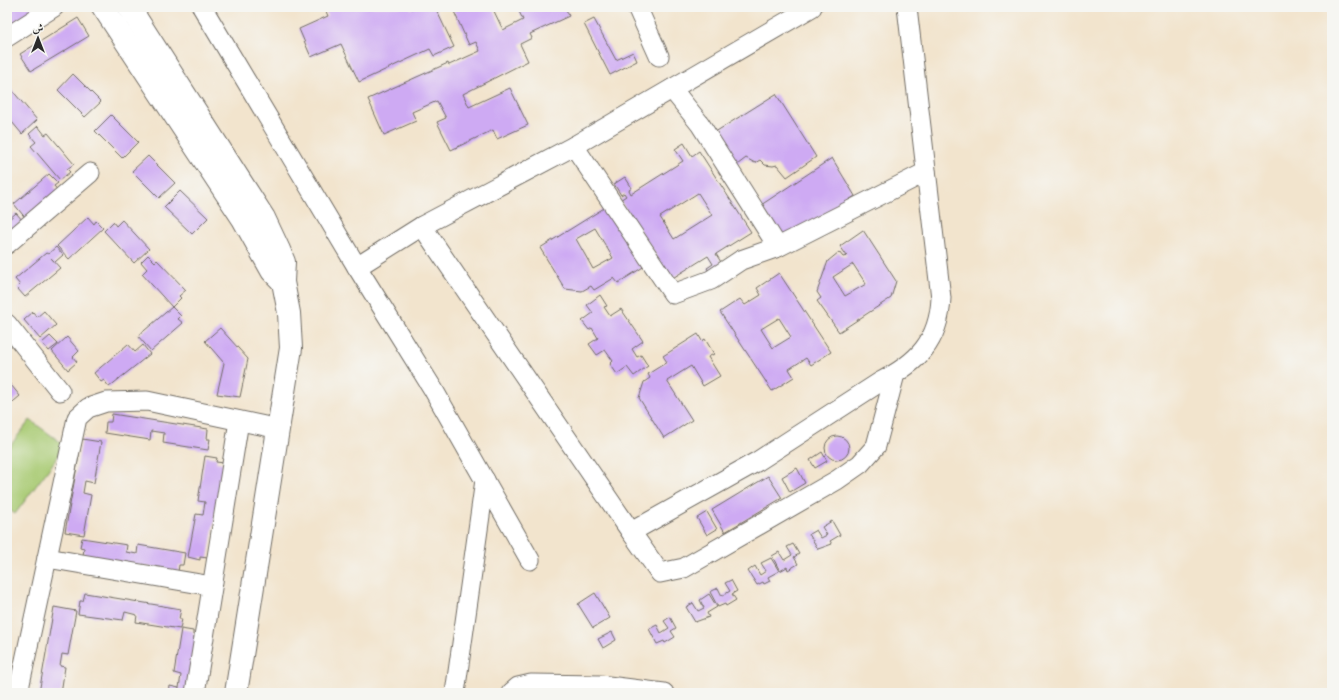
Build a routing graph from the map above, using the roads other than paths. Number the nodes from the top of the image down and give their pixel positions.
1 (54, 7) edge
2 (103, 7) edge
3 (129, 7) edge
4 (202, 7) edge
5 (637, 7) edge
6 (812, 7) edge
7 (907, 7) edge
8 (7, 37) edge
9 (659, 56) dead end
10 (672, 89) junction
11 (574, 146) junction
12 (926, 172) junction
13 (90, 173) dead end
14 (422, 226) junction
15 (7, 244) edge
16 (778, 247) junction
17 (357, 267) junction
18 (283, 282) junction
19 (7, 324) edge
20 (895, 374) junction
21 (60, 391) dead end
22 (239, 421) junction
23 (279, 429) junction
24 (485, 480) junction
25 (631, 532) junction
26 (47, 558) junction
27 (530, 560) dead end
28 (212, 586) junction
29 (18, 693) edge
30 (195, 693) edge
31 (236, 693) edge
32 (455, 693) edge
33 (511, 693) edge
34 (664, 693) edge

1 - 8 street
2 - 18 main road
3 - 18 main road
4 - 17 street
5 - 9 street
6 - 10 street
7 - 12 street
10 - 11 street
10 - 16 street
11 - 14 street
11 - 16 street
12 - 16 street
12 - 20 street
13 - 15 street
14 - 17 street
14 - 25 street
17 - 24 street
18 - 23 main road
19 - 21 street
20 - 25 street
20 - 25 street
22 - 23 street
22 - 26 street
22 - 28 street
23 - 31 main road
24 - 27 street
24 - 32 street
26 - 28 street
26 - 29 street
28 - 30 street
33 - 34 street

